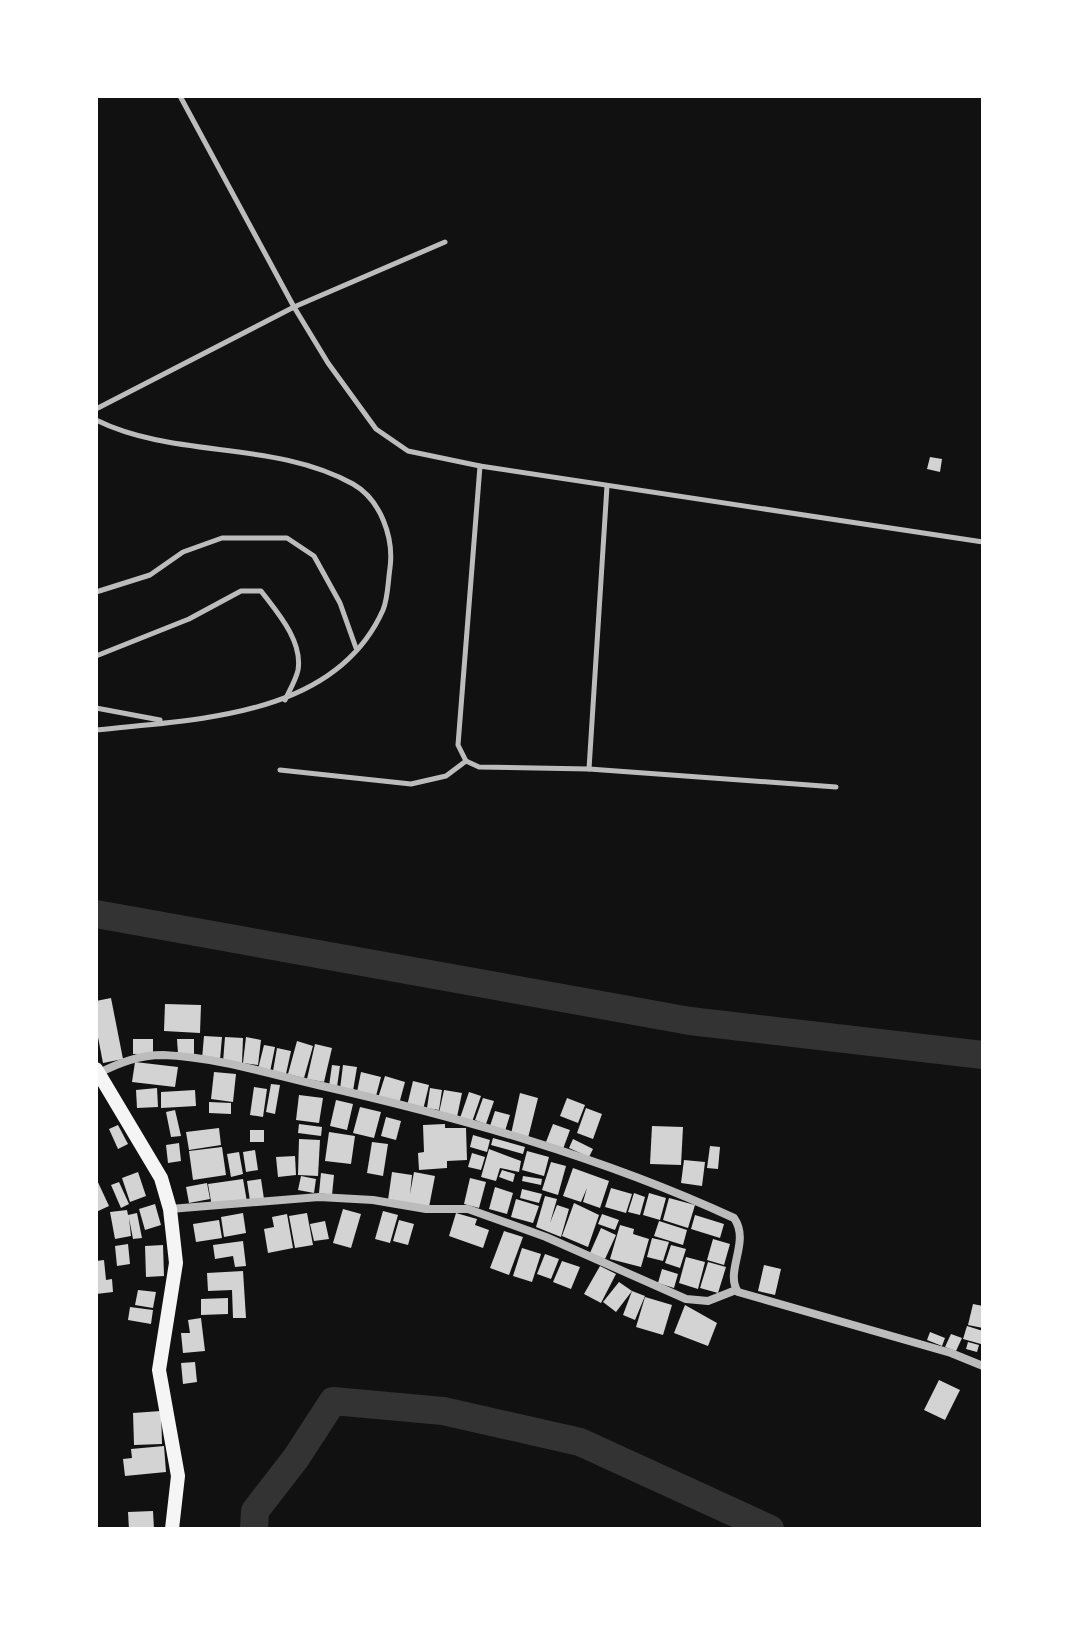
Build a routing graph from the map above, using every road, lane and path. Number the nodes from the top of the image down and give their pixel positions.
1 (180, 96) edge
2 (445, 242) dead end
3 (294, 307) junction
4 (96, 409) edge
5 (96, 420) edge
6 (480, 466) junction
7 (607, 486) junction
8 (983, 542) edge
9 (96, 592) edge
10 (356, 649) junction
11 (96, 656) edge
12 (285, 701) junction
13 (96, 708) edge
14 (169, 722) junction
15 (96, 730) edge
16 (466, 761) junction
17 (589, 769) junction
18 (280, 770) dead end
19 (836, 787) dead end
20 (97, 1071) edge
21 (170, 1209) junction
22 (736, 1290) junction
23 (983, 1366) edge
24 (172, 1529) edge

1 - 3 lane
2 - 3 lane
3 - 4 lane
3 - 6 lane
5 - 10 lane
6 - 7 lane
6 - 16 lane
7 - 8 lane
7 - 17 lane
9 - 10 lane
10 - 12 lane
11 - 12 lane
12 - 14 lane
13 - 14 lane
14 - 15 lane
16 - 17 lane
16 - 18 lane
17 - 19 lane
20 - 21 main road
20 - 22 street
21 - 22 street
21 - 24 main road
22 - 23 street

